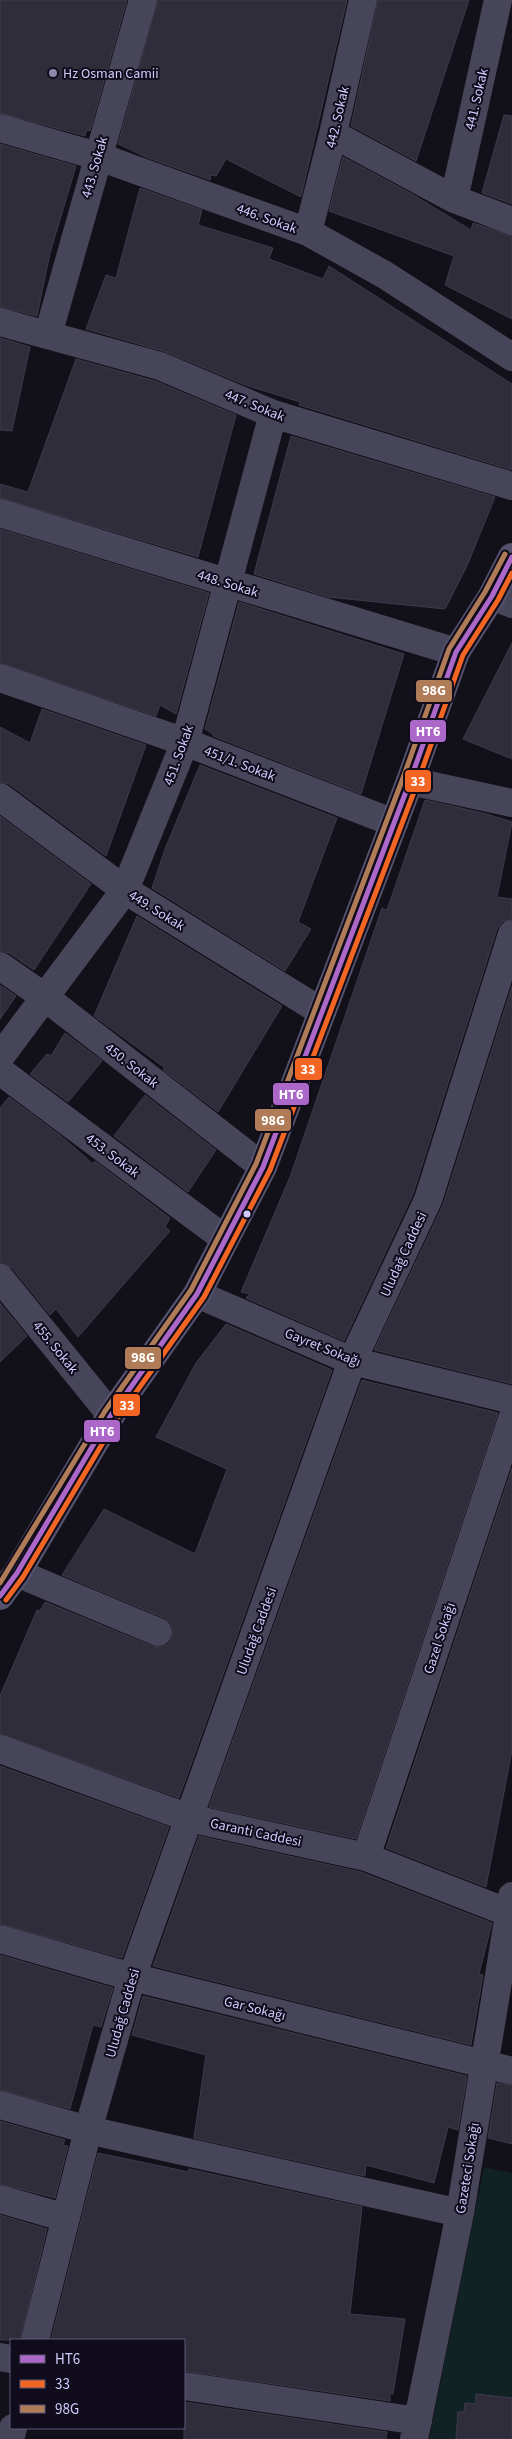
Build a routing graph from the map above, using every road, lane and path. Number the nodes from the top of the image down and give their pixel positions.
1 (143, 0) edge
2 (363, 0) edge
3 (498, 0) edge
4 (0, 128) edge
5 (333, 134) junction
6 (97, 156) junction
7 (454, 199) junction
8 (512, 221) edge
9 (308, 232) junction
10 (0, 322) edge
11 (48, 335) junction
12 (512, 357) edge
13 (273, 414) junction
14 (512, 486) edge
15 (0, 513) edge
16 (512, 557) edge
17 (227, 583) junction
18 (502, 600) edge
19 (456, 652) junction
20 (0, 678) edge
21 (185, 742) junction
22 (410, 781) junction
23 (0, 797) edge
24 (512, 803) edge
25 (394, 823) junction
26 (125, 890) junction
27 (512, 934) edge
28 (0, 966) edge
29 (46, 998) junction
30 (322, 1012) junction
31 (0, 1057) edge
32 (0, 1071) edge
33 (263, 1167) junction
34 (225, 1239) junction
35 (0, 1278) edge
36 (197, 1294) junction
37 (352, 1361) junction
38 (512, 1400) edge
39 (111, 1415) junction
40 (512, 1419) edge
41 (17, 1574) junction
42 (0, 1596) edge
43 (158, 1632) dead end
44 (0, 1749) edge
45 (189, 1818) junction
46 (366, 1856) junction
47 (511, 1908) edge
48 (0, 1939) edge
49 (132, 1977) junction
50 (483, 2065) junction
51 (512, 2071) edge
52 (0, 2105) edge
53 (88, 2130) junction
54 (0, 2199) edge
55 (460, 2213) junction
56 (66, 2218) junction
57 (35, 2339) edge
58 (185, 2386) edge
59 (416, 2430) edge

1 - 6 street, 443. Sokak
2 - 5 street, 442. Sokak
3 - 7 street, 441. Sokak
4 - 6 street, 446. Sokak
5 - 7 street
5 - 9 street, 442. Sokak
6 - 9 street, 446. Sokak
6 - 11 street, 443. Sokak
7 - 8 street
9 - 12 street, 446. Sokak
10 - 11 street, 447. Sokak
11 - 13 street, 447. Sokak
13 - 14 street, 447. Sokak
13 - 17 street, 451. Sokak
15 - 17 street, 448. Sokak
16 - 18 main road
17 - 19 street, 448. Sokak
17 - 21 street, 451. Sokak
18 - 19 main road
19 - 22 main road
20 - 21 street, 451/1. Sokak
21 - 25 street, 451/1. Sokak
21 - 26 street, 451. Sokak
22 - 24 street
22 - 25 main road
23 - 26 street, 449. Sokak
25 - 30 main road
26 - 29 street, 451. Sokak
26 - 30 street, 449. Sokak
27 - 37 street, Uludağ Caddesi
28 - 29 street, 450. Sokak
29 - 31 street, 451. Sokak
29 - 33 street, 450. Sokak
30 - 33 main road
32 - 34 street, 453. Sokak
33 - 34 main road
34 - 36 main road
35 - 39 street, 455. Sokak
36 - 37 street, Gayret Sokağı
36 - 39 main road
37 - 38 street, Gayret Sokağı
37 - 45 street, Uludağ Caddesi
39 - 41 main road
40 - 46 street, Gazel Sokağı
41 - 42 main road
41 - 43 street
44 - 45 street, Garanti Caddesi
45 - 46 street, Garanti Caddesi
45 - 49 street, Uludağ Caddesi
46 - 47 street, Garanti Caddesi
47 - 50 street, Gazeteci Sokağı
48 - 49 street, Gar Sokağı
49 - 50 street, Gar Sokağı
49 - 53 street, Uludağ Caddesi
50 - 51 street, Gar Sokağı
50 - 55 street, Gazeteci Sokağı
52 - 53 street
53 - 55 street
53 - 56 street, Uludağ Caddesi
54 - 56 street
55 - 59 street, Gazeteci Sokağı
56 - 57 street, Uludağ Caddesi
58 - 59 street

